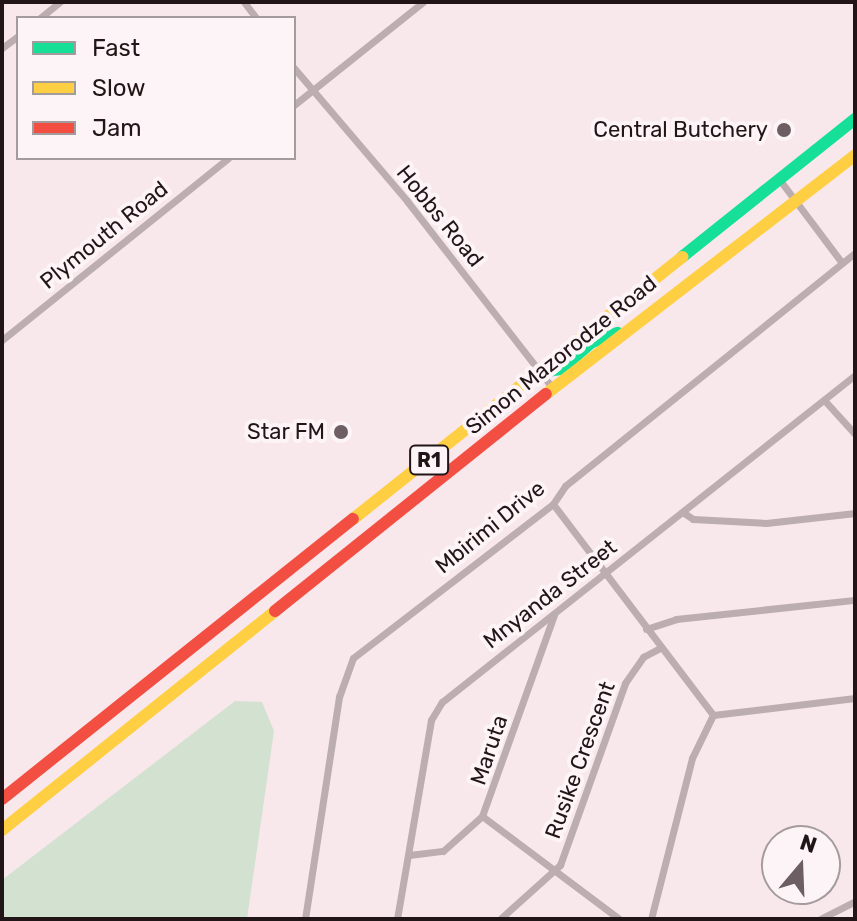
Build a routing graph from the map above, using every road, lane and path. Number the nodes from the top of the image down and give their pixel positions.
1 (60, 2) edge
2 (423, 2) edge
3 (42, 16) edge
4 (296, 71) edge
5 (312, 91) junction
6 (296, 103) edge
7 (855, 119) edge
8 (855, 155) edge
9 (226, 160) edge
10 (779, 179) junction
11 (798, 201) junction
12 (855, 253) edge
13 (842, 263) junction
14 (624, 331) junction
15 (2, 340) edge
16 (540, 372) junction
17 (855, 375) edge
18 (554, 390) junction
19 (825, 401) junction
20 (855, 434) edge
21 (553, 504) junction
22 (684, 513) junction
23 (855, 513) edge
24 (603, 576) junction
25 (855, 600) edge
26 (555, 613) junction
27 (646, 629) junction
28 (660, 648) junction
29 (855, 698) edge
30 (713, 715) junction
31 (2, 799) edge
32 (482, 816) junction
33 (2, 830) edge
34 (409, 855) junction
35 (555, 871) junction
36 (855, 901) edge
37 (305, 919) edge
38 (397, 919) edge
39 (500, 919) edge
40 (619, 919) edge
41 (651, 919) edge
42 (820, 919) edge

1 - 3 street
2 - 5 street
4 - 5 street, Hobbs Road
5 - 6 street
5 - 16 street, Hobbs Road
7 - 10 highway, Simon Mazorodze Road / R1
8 - 11 highway, Simon Mazorodze Road / R1
9 - 15 street, Plymouth Road
10 - 11 street
10 - 16 highway, Simon Mazorodze Road / R1
11 - 13 street
11 - 14 highway, Simon Mazorodze Road / R1
12 - 13 street, Mbirimi Drive
13 - 21 street, Mbirimi Drive
14 - 16 highway
14 - 18 highway, Simon Mazorodze Road / R1
16 - 18 street, Hobbs Road
16 - 31 highway, Simon Mazorodze Road / R1
17 - 19 street, Mnyanda Street
18 - 33 highway, Simon Mazorodze Road / R1
19 - 20 street
19 - 22 street, Mnyanda Street
21 - 24 street
21 - 37 street, Mbirimi Drive
22 - 23 street
22 - 24 street, Mnyanda Street
24 - 26 street, Mnyanda Street
24 - 27 street
25 - 27 street
26 - 32 street, Maruta
26 - 34 street, Mnyanda Street
27 - 28 street
28 - 30 street
28 - 35 street, Rusike Crescent
29 - 30 street
30 - 41 street
32 - 34 street, Maruta
32 - 35 street
34 - 38 street, Mnyanda Street
35 - 39 street, Rusike Crescent
35 - 40 street
36 - 42 street

